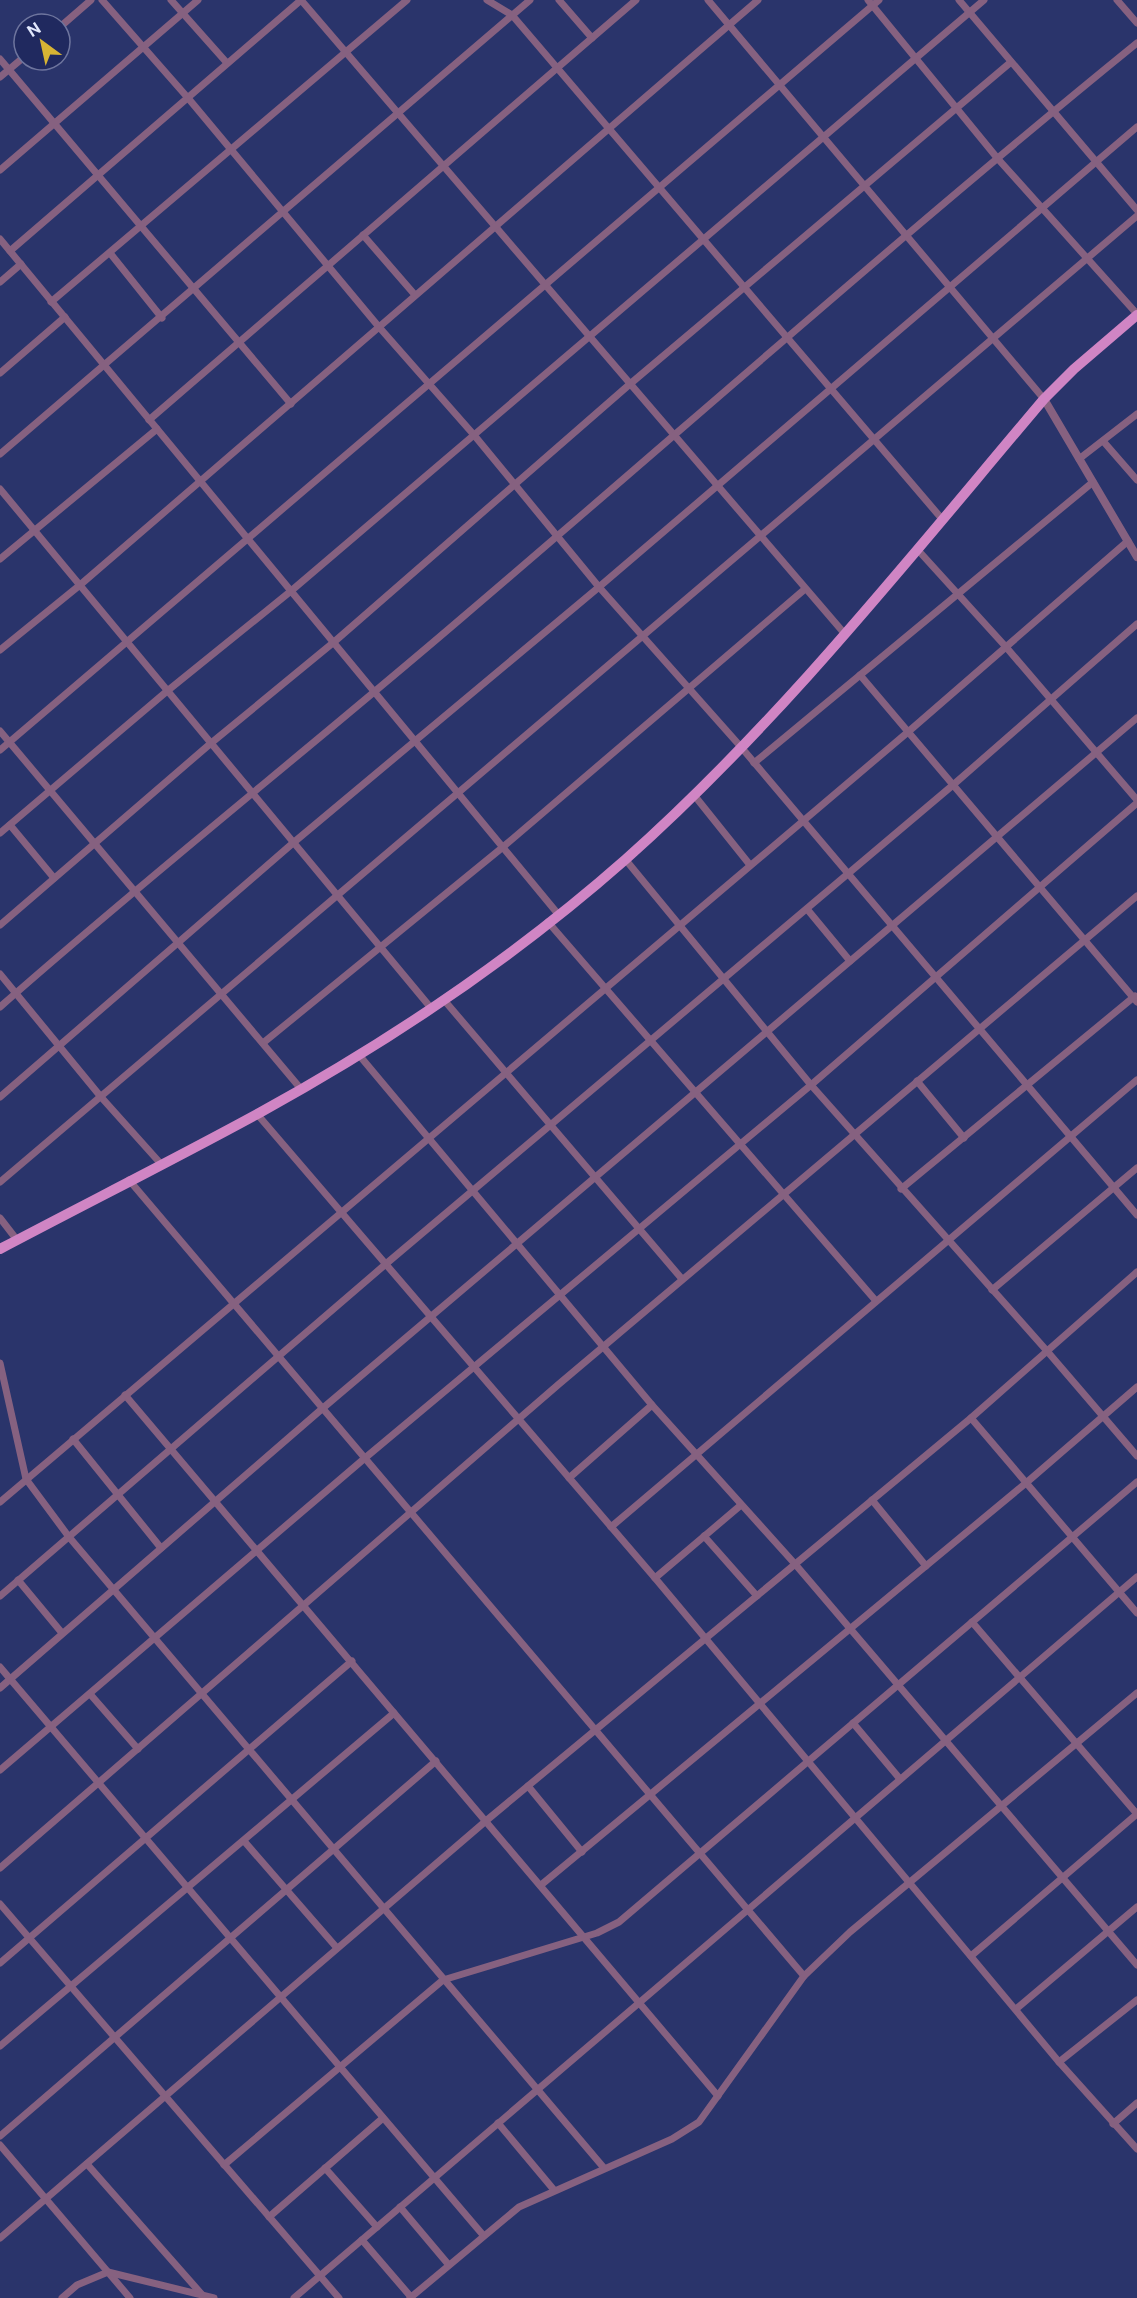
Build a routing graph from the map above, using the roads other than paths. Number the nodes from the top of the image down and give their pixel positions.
1 (91, 0) edge
2 (102, 0) edge
3 (171, 0) edge
4 (198, 0) edge
5 (301, 0) edge
6 (407, 0) edge
7 (487, 0) edge
8 (530, 0) edge
9 (559, 0) edge
10 (636, 0) edge
11 (708, 0) edge
12 (758, 0) edge
13 (879, 0) edge
14 (958, 0) edge
15 (984, 0) edge
16 (1117, 0) edge
17 (870, 3) edge
18 (970, 12) junction
19 (183, 13) junction
20 (512, 15) junction
21 (72, 17) edge
22 (1137, 23) edge
23 (729, 26) junction
24 (592, 38) junction
25 (1137, 44) edge
26 (143, 47) junction
27 (345, 52) junction
28 (915, 57) junction
29 (0, 59) edge
30 (1011, 62) junction
31 (227, 63) junction
32 (12, 67) edge
33 (557, 68) junction
34 (9, 70) junction
35 (0, 77) edge
36 (780, 87) junction
37 (188, 98) junction
38 (957, 108) junction
39 (1053, 112) junction
40 (397, 113) junction
41 (56, 122) junction
42 (1137, 127) edge
43 (608, 129) junction
44 (823, 137) junction
45 (231, 150) junction
46 (998, 159) junction
47 (1096, 162) junction
48 (442, 165) junction
49 (0, 170) edge
50 (100, 176) junction
51 (864, 187) junction
52 (659, 189) junction
53 (1041, 208) junction
54 (1137, 210) edge
55 (284, 213) junction
56 (1137, 216) edge
57 (142, 227) junction
58 (495, 228) junction
59 (363, 235) junction
60 (905, 236) junction
61 (701, 238) junction
62 (0, 239) edge
63 (10, 251) junction
64 (110, 254) junction
65 (1087, 259) junction
66 (21, 264) junction
67 (328, 265) junction
68 (0, 282) edge
69 (546, 285) junction
70 (950, 286) junction
71 (744, 287) junction
72 (196, 289) junction
73 (415, 295) junction
74 (51, 302) junction
75 (1137, 315) edge
76 (65, 317) junction
77 (162, 318) junction
78 (379, 327) junction
79 (588, 336) junction
80 (787, 337) junction
81 (993, 337) junction
82 (240, 342) junction
83 (105, 366) junction
84 (0, 373) edge
85 (429, 384) junction
86 (630, 384) junction
87 (830, 389) junction
88 (1044, 399) junction
89 (291, 404) junction
90 (1134, 416) edge
91 (149, 420) junction
92 (1137, 425) edge
93 (157, 429) junction
94 (474, 435) junction
95 (673, 435) junction
96 (873, 439) junction
97 (1103, 441) junction
98 (0, 454) edge
99 (1078, 459) junction
100 (1137, 480) edge
101 (199, 481) junction
102 (1093, 482) junction
103 (516, 486) junction
104 (716, 487) junction
105 (0, 489) edge
106 (942, 519) junction
107 (36, 530) junction
108 (557, 537) junction
109 (759, 537) junction
110 (248, 539) junction
111 (1128, 541) junction
112 (916, 549) junction
113 (1136, 551) edge
114 (0, 559) edge
115 (80, 585) junction
116 (599, 587) junction
117 (805, 589) junction
118 (291, 591) junction
119 (959, 595) junction
120 (1137, 624) edge
121 (844, 633) junction
122 (641, 636) junction
123 (126, 642) junction
124 (334, 642) junction
125 (1006, 647) junction
126 (0, 651) edge
127 (860, 675) junction
128 (690, 690) junction
129 (166, 692) junction
130 (374, 693) junction
131 (1052, 700) junction
132 (1137, 718) edge
133 (0, 731) edge
134 (908, 732) junction
135 (9, 742) junction
136 (416, 743) junction
137 (210, 744) junction
138 (741, 747) junction
139 (0, 750) edge
140 (1096, 753) junction
141 (754, 763) junction
142 (953, 785) junction
143 (51, 790) junction
144 (251, 792) junction
145 (458, 793) junction
146 (694, 795) junction
147 (1137, 802) edge
148 (803, 820) junction
149 (10, 825) junction
150 (0, 833) edge
151 (995, 838) junction
152 (95, 843) junction
153 (293, 843) junction
154 (503, 847) junction
155 (625, 859) junction
156 (750, 865) junction
157 (849, 874) junction
158 (54, 878) junction
159 (1039, 888) junction
160 (135, 891) junction
161 (338, 895) junction
162 (1137, 896) edge
163 (807, 909) junction
164 (558, 914) junction
165 (548, 922) junction
166 (680, 924) junction
167 (0, 925) edge
168 (891, 926) junction
169 (1085, 940) junction
170 (178, 942) junction
171 (381, 946) junction
172 (850, 961) junction
173 (0, 974) edge
174 (725, 978) junction
175 (935, 978) junction
176 (604, 988) junction
177 (16, 993) junction
178 (221, 994) junction
179 (1136, 998) edge
180 (444, 1000) junction
181 (0, 1007) edge
182 (431, 1008) junction
183 (979, 1028) junction
184 (768, 1031) junction
185 (651, 1042) junction
186 (263, 1043) junction
187 (58, 1045) junction
188 (358, 1055) junction
189 (506, 1071) junction
190 (1137, 1080) edge
191 (917, 1081) junction
192 (811, 1085) junction
193 (1027, 1086) junction
194 (302, 1089) junction
195 (695, 1093) junction
196 (0, 1097) edge
197 (101, 1097) junction
198 (257, 1114) junction
199 (553, 1125) junction
200 (853, 1134) junction
201 (1071, 1137) junction
202 (964, 1138) junction
203 (429, 1139) junction
204 (740, 1144) junction
205 (161, 1164) junction
206 (1137, 1168) edge
207 (597, 1177) junction
208 (129, 1180) junction
209 (0, 1182) edge
210 (1113, 1188) junction
211 (902, 1190) junction
212 (472, 1191) junction
213 (782, 1193) junction
214 (343, 1212) junction
215 (1137, 1215) edge
216 (0, 1218) edge
217 (639, 1228) junction
218 (17, 1240) junction
219 (949, 1241) junction
220 (516, 1244) junction
221 (0, 1249) edge
222 (387, 1263) junction
223 (1137, 1272) edge
224 (681, 1279) junction
225 (992, 1290) junction
226 (560, 1294) junction
227 (876, 1301) junction
228 (233, 1304) junction
229 (432, 1317) junction
230 (603, 1346) junction
231 (1047, 1350) junction
232 (279, 1357) junction
233 (0, 1363) edge
234 (474, 1368) junction
235 (1137, 1387) edge
236 (125, 1395) junction
237 (652, 1405) junction
238 (323, 1408) junction
239 (1102, 1416) junction
240 (971, 1418) junction
241 (518, 1419) junction
242 (73, 1440) junction
243 (171, 1449) junction
244 (696, 1455) junction
245 (1137, 1456) edge
246 (365, 1458) junction
247 (569, 1478) junction
248 (26, 1479) junction
249 (1137, 1482) edge
250 (1026, 1483) junction
251 (118, 1495) junction
252 (872, 1500) junction
253 (0, 1502) edge
254 (215, 1502) junction
255 (741, 1505) junction
256 (411, 1512) junction
257 (611, 1527) junction
258 (704, 1536) junction
259 (69, 1537) junction
260 (1072, 1537) junction
261 (161, 1548) junction
262 (256, 1551) junction
263 (795, 1564) junction
264 (926, 1566) junction
265 (1137, 1577) edge
266 (655, 1578) junction
267 (18, 1580) junction
268 (113, 1589) junction
269 (1119, 1592) junction
270 (0, 1596) edge
271 (757, 1596) junction
272 (303, 1605) junction
273 (1137, 1613) edge
274 (972, 1622) junction
275 (850, 1630) junction
276 (62, 1633) junction
277 (155, 1639) junction
278 (706, 1639) junction
279 (352, 1661) junction
280 (0, 1667) edge
281 (1019, 1677) junction
282 (10, 1679) junction
283 (898, 1684) junction
284 (0, 1688) edge
285 (90, 1694) junction
286 (202, 1694) junction
287 (1137, 1694) edge
288 (759, 1704) junction
289 (394, 1713) junction
290 (852, 1723) junction
291 (51, 1728) junction
292 (596, 1729) junction
293 (944, 1741) junction
294 (1078, 1744) junction
295 (138, 1749) junction
296 (248, 1749) junction
297 (436, 1761) junction
298 (808, 1761) junction
299 (0, 1770) edge
300 (900, 1779) junction
301 (98, 1784) junction
302 (528, 1786) junction
303 (651, 1794) junction
304 (291, 1800) junction
305 (1002, 1808) junction
306 (1137, 1814) edge
307 (856, 1817) junction
308 (487, 1820) junction
309 (144, 1838) junction
310 (244, 1841) junction
311 (333, 1850) junction
312 (582, 1852) junction
313 (700, 1853) junction
314 (0, 1868) edge
315 (1062, 1879) junction
316 (910, 1884) junction
317 (541, 1885) junction
318 (187, 1887) junction
319 (286, 1890) junction
320 (0, 1904) edge
321 (1137, 1907) edge
322 (384, 1909) junction
323 (748, 1910) junction
324 (1107, 1931) junction
325 (584, 1936) junction
326 (29, 1938) junction
327 (230, 1939) junction
328 (338, 1948) junction
329 (971, 1956) junction
330 (0, 1963) edge
331 (1137, 1965) edge
332 (804, 1976) junction
333 (443, 1980) junction
334 (70, 1986) junction
335 (280, 1998) junction
336 (1137, 2000) edge
337 (639, 2002) junction
338 (1016, 2009) junction
339 (114, 2037) junction
340 (0, 2046) edge
341 (1059, 2062) junction
342 (339, 2066) junction
343 (538, 2090) junction
344 (166, 2096) junction
345 (718, 2096) junction
346 (1137, 2103) edge
347 (383, 2118) junction
348 (498, 2123) junction
349 (1113, 2124) junction
350 (0, 2136) edge
351 (0, 2145) edge
352 (1137, 2149) edge
353 (87, 2163) junction
354 (224, 2165) junction
355 (325, 2168) junction
356 (604, 2168) junction
357 (434, 2178) junction
358 (554, 2190) junction
359 (46, 2198) junction
360 (400, 2207) junction
361 (269, 2217) junction
362 (377, 2227) junction
363 (483, 2235) junction
364 (0, 2238) edge
365 (362, 2240) junction
366 (448, 2264) junction
367 (108, 2272) junction
368 (320, 2276) junction
369 (203, 2297) edge
370 (62, 2298) edge
371 (130, 2298) edge
372 (214, 2298) edge
373 (294, 2298) edge
374 (339, 2298) edge
375 (410, 2298) edge

1 - 21 street
2 - 26 street
3 - 19 street
4 - 19 street
5 - 27 street
5 - 31 street
6 - 27 street
7 - 20 street
8 - 20 street
9 - 24 street
10 - 24 street
11 - 23 street
12 - 23 street
13 - 17 street
14 - 18 street
15 - 18 street
16 - 22 street
17 - 28 street
17 - 36 street
18 - 28 street
18 - 30 street
19 - 26 street
19 - 31 street
20 - 33 street
20 - 40 street
23 - 36 street
23 - 43 street
24 - 33 street
25 - 39 street
26 - 37 street
26 - 41 street
27 - 40 street
27 - 45 street
28 - 38 street
28 - 44 street
29 - 34 street
30 - 38 street
30 - 39 street
31 - 37 street
32 - 34 street
33 - 43 street
33 - 48 street
34 - 35 street
34 - 41 street
36 - 44 street
36 - 52 street
37 - 45 street
37 - 50 street
38 - 46 street
38 - 51 street
39 - 46 street
39 - 47 street
40 - 48 street
40 - 55 street
41 - 49 street
41 - 50 street
42 - 47 street
43 - 52 street
43 - 58 street
44 - 51 street
44 - 61 street
45 - 55 street
45 - 57 street
46 - 53 street
46 - 60 street
47 - 53 street
47 - 54 street
48 - 58 street
48 - 59 street
50 - 57 street
50 - 63 street
51 - 60 street
51 - 71 street
52 - 61 street
52 - 69 street
53 - 65 street
53 - 70 street
55 - 67 street
55 - 72 street
56 - 65 street
57 - 64 street
57 - 72 street
58 - 69 street
58 - 73 street
59 - 67 street
59 - 73 street
60 - 70 street
60 - 80 street
61 - 71 street
61 - 79 street
62 - 63 street
63 - 66 street
64 - 74 street
64 - 77 street
65 - 75 street
65 - 81 street
66 - 68 street
66 - 74 street
67 - 78 street
67 - 82 street
69 - 79 street
69 - 85 street
70 - 81 street
70 - 87 street
71 - 80 street
71 - 86 street
72 - 77 street
72 - 82 street
73 - 78 street
74 - 76 street
75 - 88 main road
76 - 83 street
76 - 84 street
77 - 83 street
78 - 85 street
78 - 89 street
79 - 86 street
79 - 94 street
80 - 87 street
80 - 95 street
81 - 88 street
81 - 96 street
82 - 89 street
82 - 91 street
83 - 91 street
83 - 98 street
85 - 94 street
85 - 110 street
86 - 95 street
86 - 103 street
87 - 96 street
87 - 104 street
88 - 99 street
88 - 106 main road
89 - 101 street
90 - 92 street
90 - 97 street
91 - 93 street
93 - 101 street
93 - 107 street
94 - 103 street
94 - 118 street
95 - 104 street
95 - 108 street
96 - 106 street
96 - 109 street
97 - 99 street
97 - 100 street
99 - 102 street
101 - 110 street
101 - 115 street
102 - 111 street
102 - 119 street
103 - 108 street
103 - 124 street
104 - 109 street
104 - 116 street
105 - 107 street
106 - 112 main road
107 - 114 street
107 - 115 street
108 - 116 street
108 - 130 street
109 - 117 street
109 - 122 street
110 - 118 street
110 - 123 street
111 - 113 street
111 - 125 street
112 - 119 street
112 - 121 main road
115 - 123 street
115 - 126 street
116 - 122 street
116 - 136 street
117 - 121 street
117 - 128 street
118 - 124 street
118 - 129 street
119 - 125 street
119 - 127 street
120 - 131 street
121 - 138 main road
122 - 128 street
122 - 145 street
123 - 129 street
123 - 135 street
124 - 130 street
124 - 137 street
125 - 131 street
125 - 134 street
127 - 134 street
127 - 141 street
128 - 138 street
128 - 154 street
129 - 137 street
129 - 143 street
130 - 136 street
130 - 144 street
131 - 140 street
131 - 142 street
132 - 140 street
133 - 135 street
134 - 142 street
134 - 148 street
135 - 139 street
135 - 143 street
136 - 145 street
136 - 153 street
137 - 144 street
137 - 152 street
138 - 141 street
138 - 146 main road
140 - 147 street
140 - 151 street
141 - 148 street
142 - 151 street
142 - 157 street
143 - 149 street
143 - 152 street
144 - 153 street
144 - 160 street
145 - 154 street
145 - 161 street
146 - 155 main road
146 - 156 street
147 - 159 street
148 - 156 street
148 - 157 street
149 - 150 street
149 - 158 street
151 - 159 street
151 - 168 street
152 - 158 street
152 - 160 street
153 - 161 street
153 - 170 street
154 - 164 street
154 - 171 street
155 - 164 main road
155 - 166 street
156 - 166 street
157 - 163 street
157 - 168 street
158 - 167 street
159 - 169 street
159 - 175 street
160 - 170 street
160 - 177 street
161 - 171 street
161 - 178 street
162 - 169 street
163 - 172 street
163 - 174 street
164 - 165 main road
165 - 176 street
165 - 180 main road
166 - 174 street
166 - 176 street
168 - 172 street
168 - 175 street
169 - 179 street
169 - 183 street
170 - 178 street
170 - 187 street
171 - 182 street
171 - 186 street
172 - 184 street
173 - 177 street
174 - 184 street
174 - 185 street
175 - 183 street
175 - 192 street
176 - 185 street
176 - 189 street
177 - 181 street
177 - 187 street
178 - 186 street
178 - 197 street
179 - 193 street
180 - 182 main road
180 - 189 street
182 - 188 main road
183 - 191 street
183 - 193 street
184 - 192 street
184 - 195 street
185 - 195 street
185 - 199 street
186 - 194 street
187 - 196 street
187 - 197 street
188 - 194 main road
188 - 203 street
189 - 199 street
189 - 203 street
190 - 201 street
191 - 200 street
191 - 202 street
192 - 200 street
192 - 204 street
193 - 201 street
193 - 202 street
194 - 198 main road
195 - 204 street
195 - 207 street
197 - 205 street
197 - 209 street
198 - 205 main road
198 - 214 street
199 - 207 street
199 - 212 street
200 - 211 street
200 - 213 street
201 - 210 street
201 - 219 street
202 - 211 street
203 - 212 street
203 - 214 street
204 - 213 street
204 - 217 street
205 - 208 main road
206 - 210 street
207 - 217 street
207 - 220 street
208 - 218 main road
208 - 228 street
210 - 215 street
210 - 225 street
211 - 219 street
212 - 220 street
212 - 222 street
213 - 224 street
213 - 227 street
214 - 222 street
214 - 228 street
216 - 218 street
217 - 224 street
217 - 226 street
218 - 221 main road
219 - 225 street
219 - 227 street
220 - 226 street
220 - 229 street
222 - 229 street
222 - 232 street
223 - 231 street
224 - 230 street
225 - 231 street
226 - 230 street
226 - 234 street
227 - 244 street
228 - 232 street
228 - 236 street
229 - 234 street
229 - 238 street
230 - 237 street
230 - 241 street
231 - 239 street
231 - 240 street
232 - 238 street
232 - 243 street
233 - 248 street
234 - 241 street
234 - 246 street
235 - 239 street
236 - 242 street
236 - 243 street
237 - 244 street
237 - 247 street
238 - 246 street
238 - 254 street
239 - 245 street
239 - 250 street
240 - 250 street
240 - 252 street
241 - 247 street
241 - 256 street
242 - 248 street
242 - 251 street
243 - 251 street
243 - 254 street
244 - 255 street
244 - 257 street
246 - 256 street
246 - 262 street
247 - 257 street
248 - 253 street
248 - 259 street
249 - 260 street
250 - 260 street
250 - 264 street
251 - 259 street
251 - 261 street
252 - 263 street
252 - 264 street
254 - 261 street
254 - 262 street
255 - 258 street
255 - 263 street
256 - 272 street
256 - 292 street
257 - 266 street
258 - 266 street
258 - 271 street
259 - 267 street
259 - 268 street
260 - 269 street
260 - 274 street
261 - 268 street
262 - 272 street
262 - 277 street
263 - 271 street
263 - 275 street
264 - 275 street
265 - 269 street
266 - 278 street
267 - 270 street
267 - 276 street
268 - 276 street
268 - 277 street
269 - 273 street
269 - 281 street
271 - 278 street
272 - 279 street
272 - 286 street
274 - 281 street
274 - 283 street
275 - 283 street
275 - 288 street
276 - 282 street
277 - 285 street
277 - 286 street
278 - 288 street
278 - 292 street
279 - 289 street
279 - 296 street
280 - 282 street
281 - 293 street
281 - 294 street
282 - 284 street
282 - 291 street
283 - 290 street
283 - 293 street
285 - 291 street
285 - 295 street
286 - 295 street
286 - 296 street
287 - 294 street
288 - 298 street
288 - 303 street
289 - 297 street
289 - 304 street
290 - 298 street
290 - 300 street
291 - 299 street
291 - 301 street
292 - 302 street
292 - 303 street
293 - 300 street
293 - 305 street
294 - 305 street
294 - 306 street
295 - 301 street
296 - 304 street
296 - 309 street
297 - 308 street
297 - 311 street
298 - 307 street
298 - 313 street
300 - 307 street
301 - 309 street
301 - 314 street
302 - 308 street
302 - 312 street
303 - 312 street
303 - 313 street
304 - 310 street
304 - 311 street
305 - 315 street
305 - 316 street
306 - 315 street
307 - 316 street
307 - 323 street
308 - 317 street
308 - 322 street
309 - 318 street
309 - 326 street
310 - 318 street
310 - 319 street
311 - 319 street
311 - 322 street
312 - 317 street
313 - 323 street
313 - 325 street
315 - 324 street
315 - 329 street
316 - 329 street
316 - 332 street
317 - 325 street
318 - 327 street
318 - 334 street
319 - 327 street
319 - 328 street
320 - 326 street
321 - 324 street
322 - 328 street
322 - 333 street
323 - 332 street
323 - 337 street
324 - 331 street
324 - 338 street
325 - 333 street
325 - 337 street
326 - 330 street
326 - 334 street
327 - 335 street
327 - 339 street
328 - 335 street
329 - 338 street
332 - 345 street
333 - 342 street
333 - 343 street
334 - 339 street
334 - 340 street
335 - 342 street
335 - 344 street
336 - 341 street
337 - 343 street
337 - 345 street
338 - 341 street
339 - 344 street
339 - 350 street
341 - 349 street
342 - 347 street
342 - 354 street
343 - 348 street
343 - 356 street
344 - 353 street
344 - 354 street
345 - 356 street
346 - 349 street
347 - 355 street
347 - 357 street
348 - 357 street
348 - 358 street
349 - 352 street
351 - 359 street
353 - 359 street
353 - 369 street
354 - 361 street
355 - 361 street
355 - 362 street
356 - 358 street
357 - 360 street
357 - 363 street
358 - 363 street
359 - 364 street
359 - 367 street
360 - 362 street
360 - 366 street
361 - 368 street
362 - 365 street
363 - 366 street
365 - 368 street
365 - 375 street
366 - 375 street
367 - 369 street
367 - 370 street
367 - 371 street
368 - 373 street
368 - 374 street
369 - 372 street

